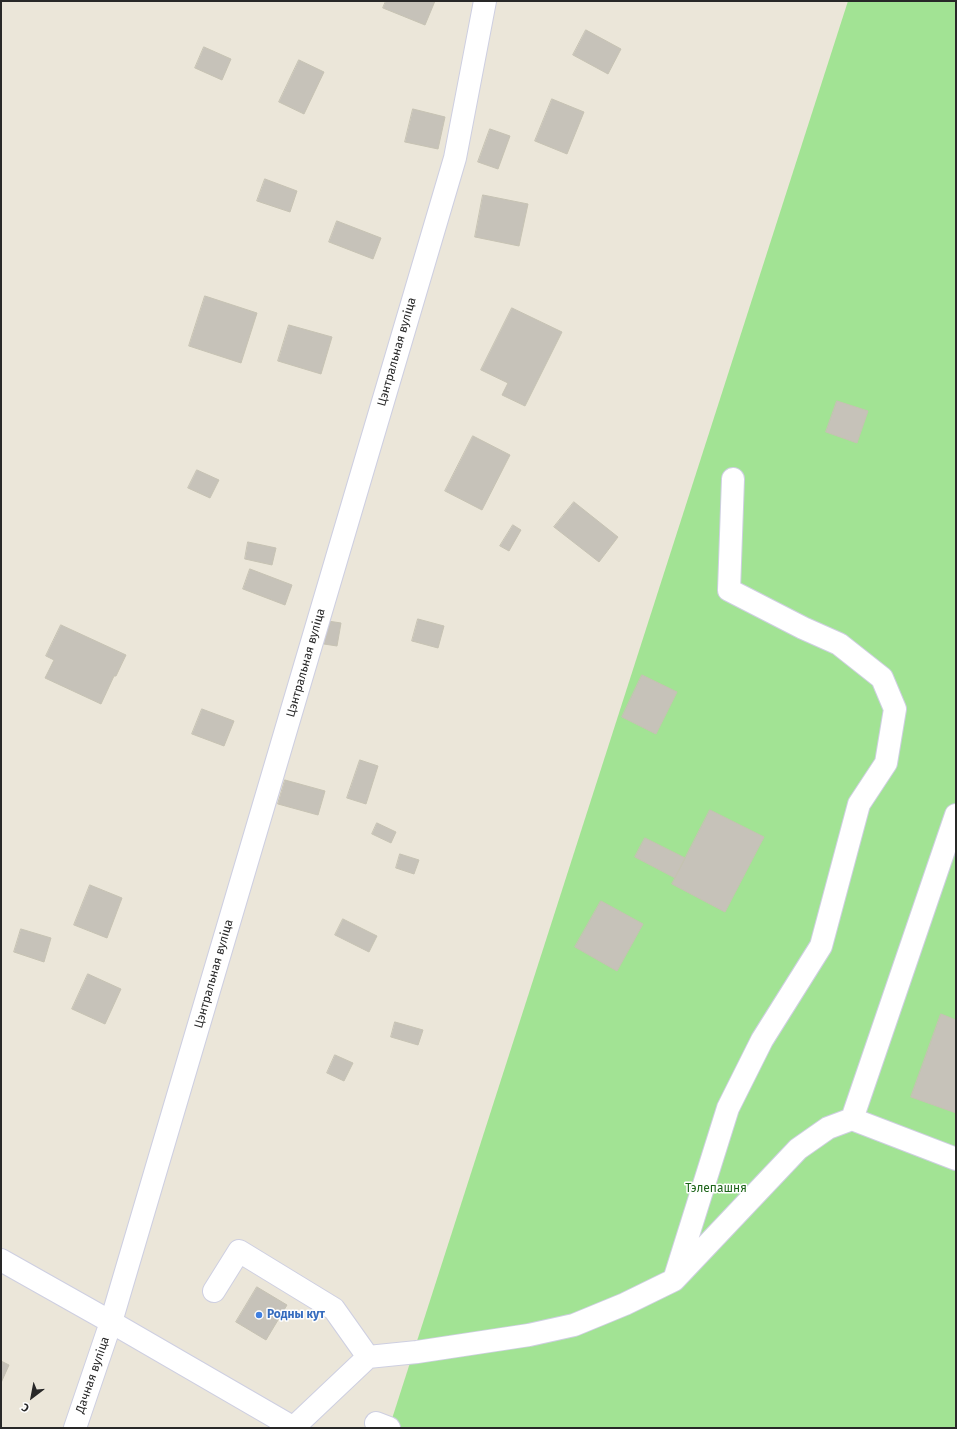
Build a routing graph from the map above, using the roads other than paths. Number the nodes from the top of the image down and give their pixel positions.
1 (485, 1) edge
2 (732, 480) dead end
3 (956, 815) edge
4 (852, 1119) junction
5 (956, 1159) edge
6 (1, 1260) edge
7 (674, 1280) junction
8 (214, 1291) dead end
9 (111, 1322) junction
10 (368, 1357) junction
11 (75, 1428) edge
12 (293, 1428) edge

1 - 9 street, Цэнтральная вуліца
2 - 7 street
3 - 4 street
4 - 5 street
4 - 7 street
6 - 9 street
7 - 10 street
8 - 10 street
9 - 11 street, Дачная вуліца
9 - 12 street
10 - 12 street

